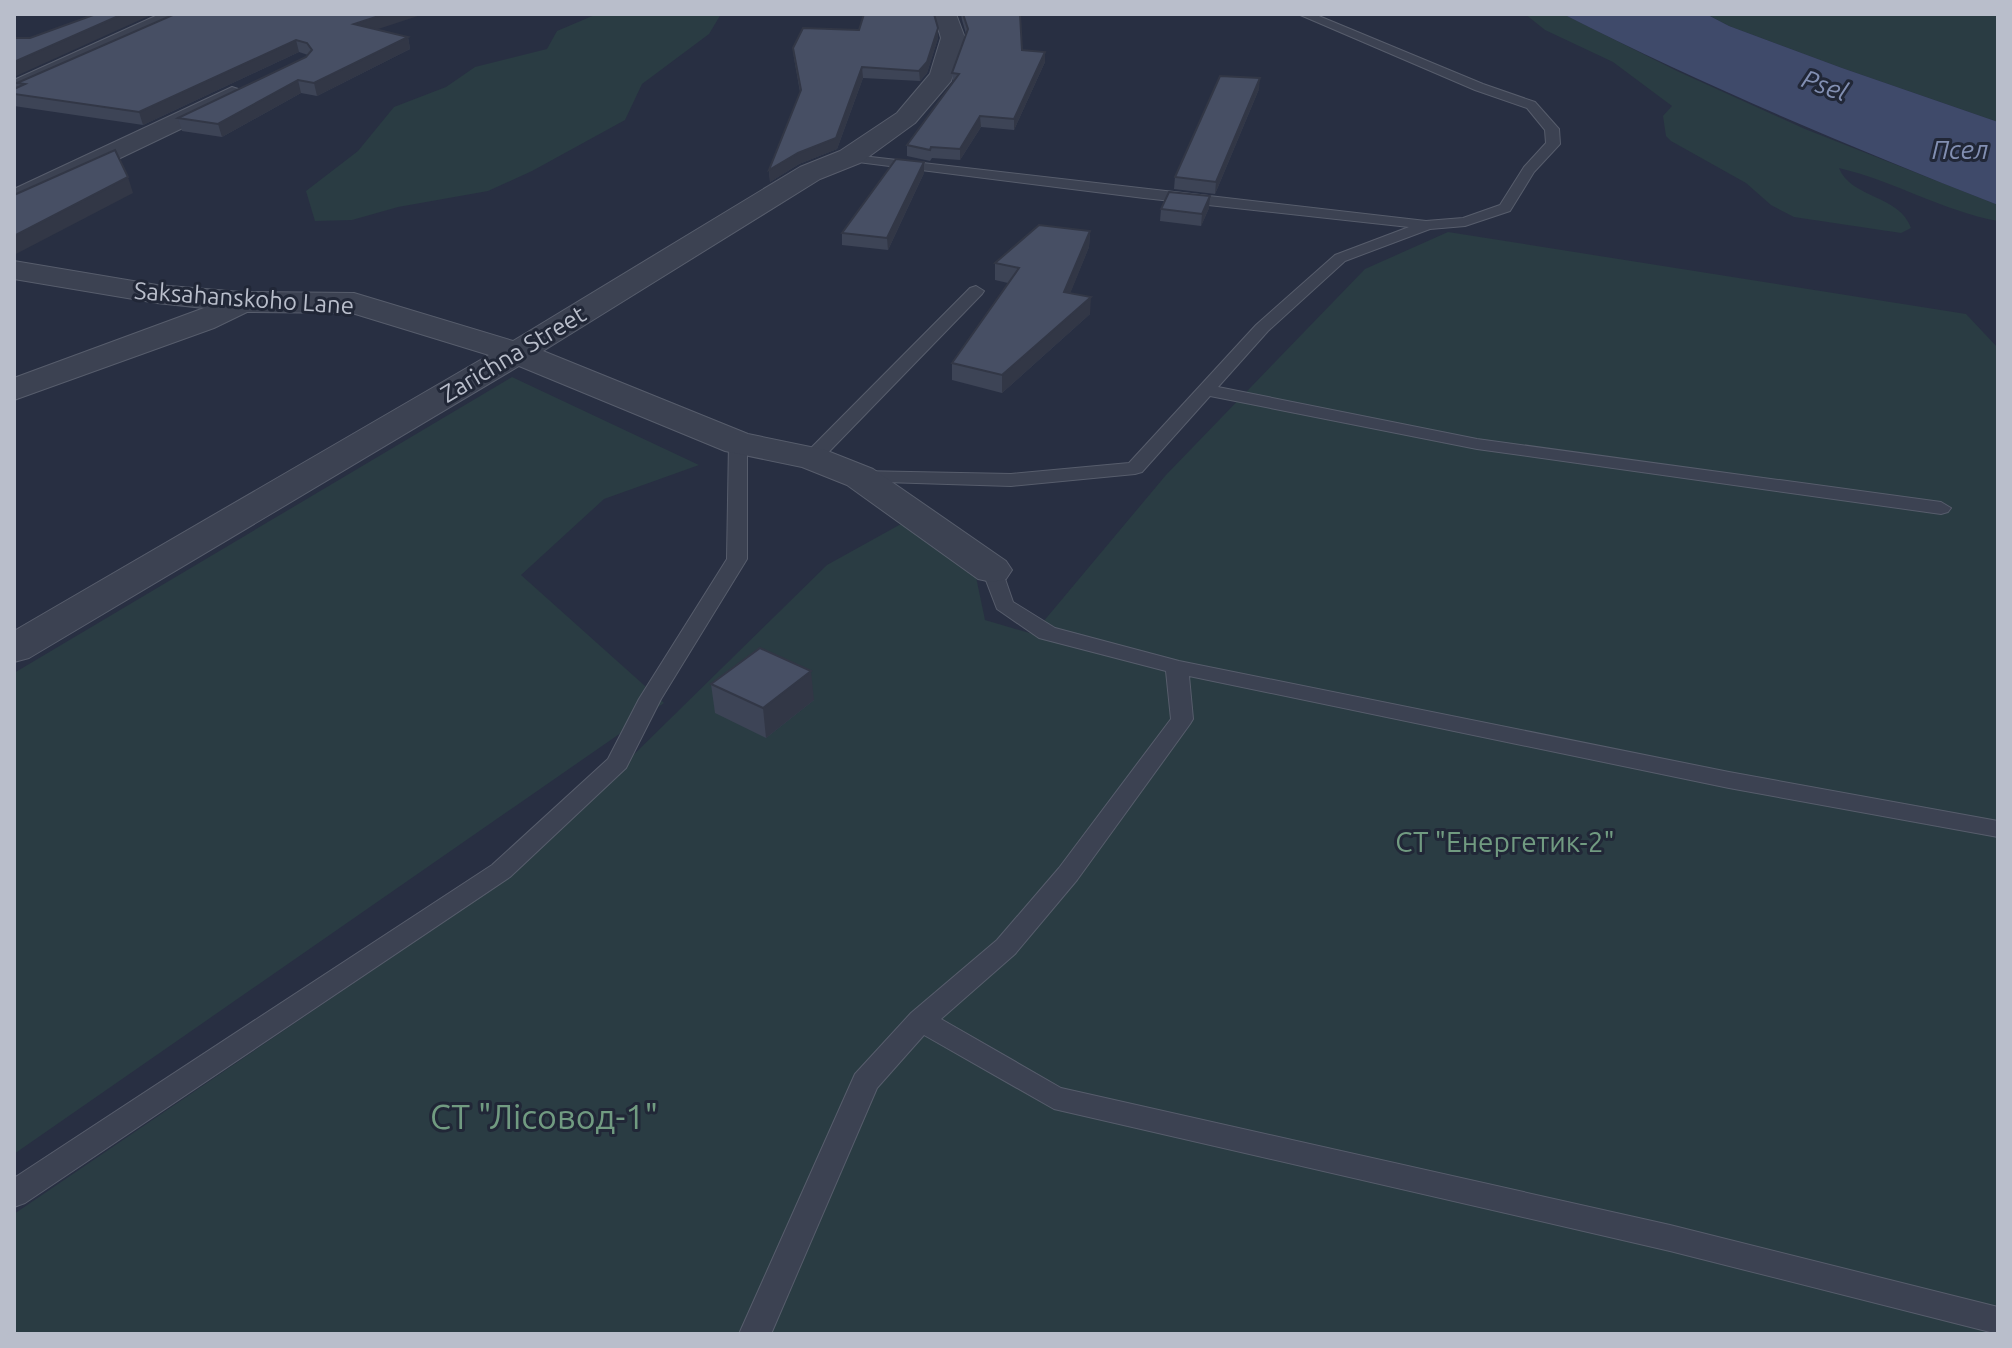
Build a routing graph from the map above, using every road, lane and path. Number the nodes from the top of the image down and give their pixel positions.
1 (179, 14) edge
2 (945, 14) edge
3 (1304, 14) edge
4 (257, 83) edge
5 (14, 89) edge
6 (850, 157) junction
7 (14, 200) edge
8 (1428, 225) junction
9 (14, 270) edge
10 (976, 291) dead end
11 (242, 302) junction
12 (517, 353) junction
13 (14, 390) edge
14 (1208, 390) junction
15 (738, 443) junction
16 (812, 458) junction
17 (860, 477) junction
18 (1941, 508) dead end
19 (992, 570) joint
20 (14, 649) edge
21 (1177, 667) junction
22 (1998, 829) edge
23 (921, 1020) junction
24 (14, 1194) edge
25 (1998, 1322) edge
26 (755, 1334) edge

1 - 5 street
2 - 6 street, Zarichna Street
3 - 8 lane
4 - 7 street
6 - 8 lane
6 - 12 street, Zarichna Street
8 - 14 lane
9 - 11 street, Saksahanskoho Lane
10 - 16 lane
11 - 12 street, Saksahanskoho Lane
11 - 13 street
12 - 15 street, Saksahanskoho Lane
12 - 20 street, Zarichna Street
14 - 17 lane
14 - 18 lane
15 - 16 street, Saksahanskoho Lane
15 - 24 lane
16 - 17 street, Saksahanskoho Lane
17 - 19 street, Saksahanskoho Lane
19 - 21 lane
21 - 22 lane
21 - 23 lane
23 - 25 lane
23 - 26 lane

